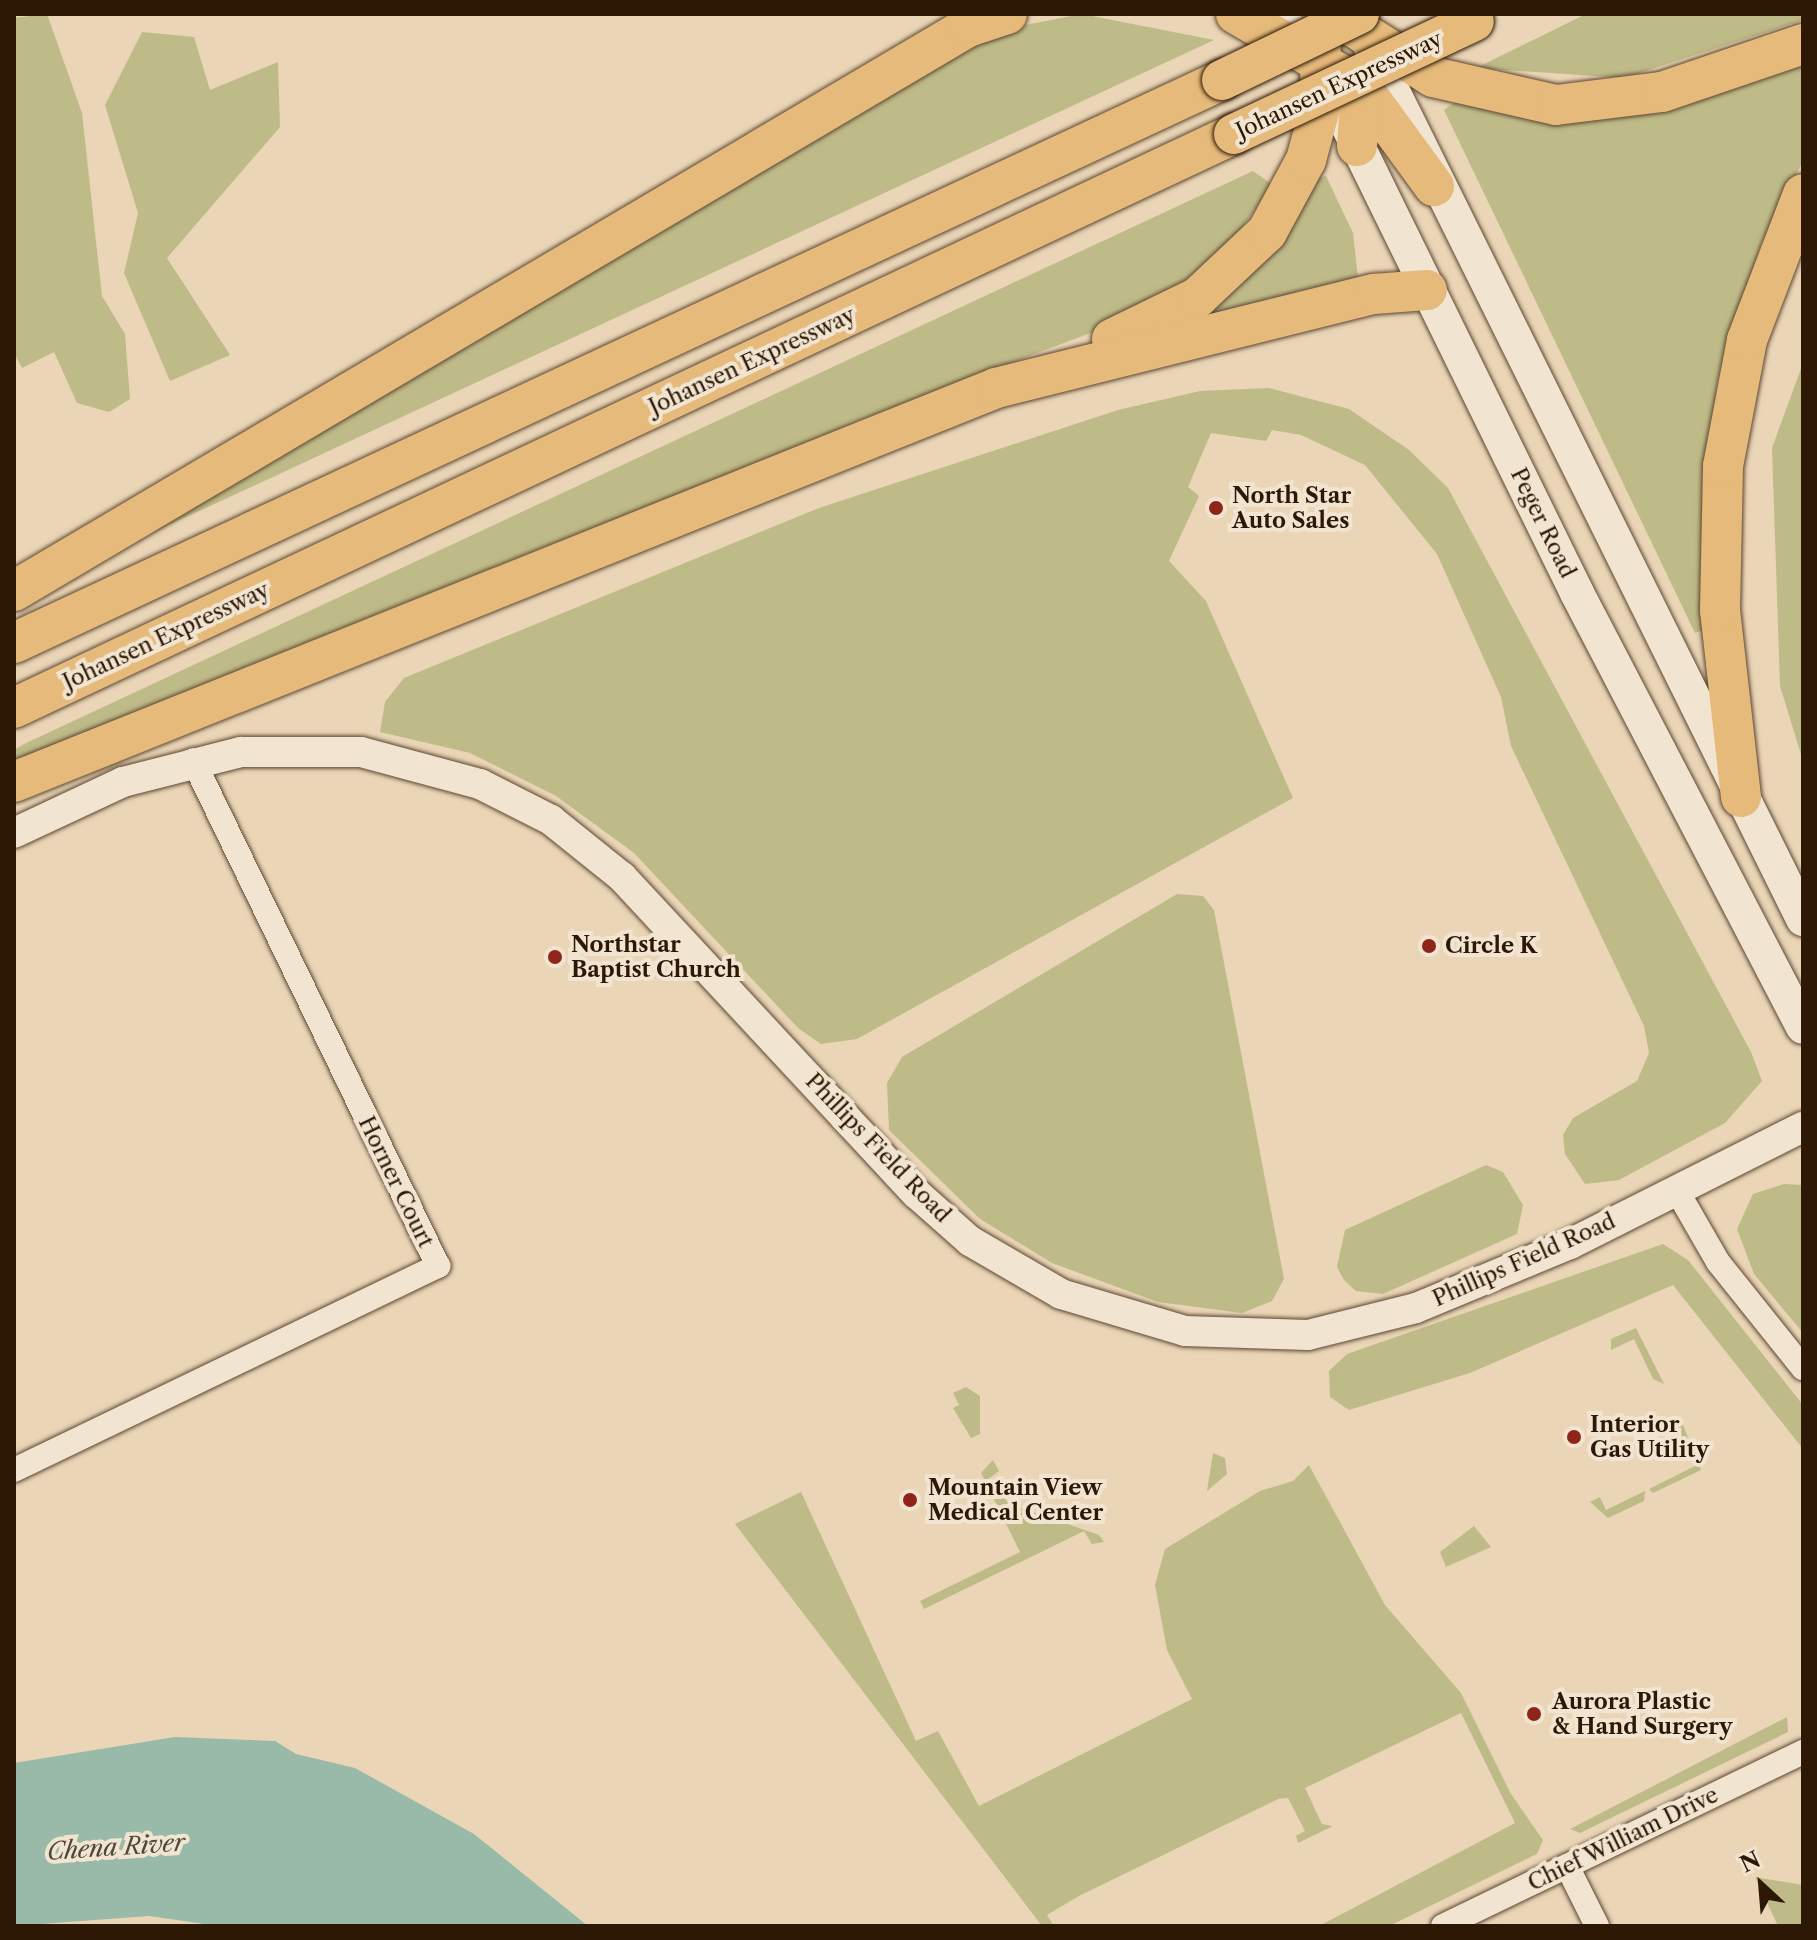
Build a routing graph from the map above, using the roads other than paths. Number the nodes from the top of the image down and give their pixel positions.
1 (1007, 14) edge
2 (1236, 14) edge
3 (1293, 14) edge
4 (1321, 14) edge
5 (1333, 14) edge
6 (1482, 18) edge
7 (1364, 19) edge
8 (976, 20) edge
9 (1803, 44) edge
10 (1317, 61) junction
11 (1361, 86) junction
12 (1357, 146) junction
13 (1434, 186) junction
14 (1803, 194) edge
15 (1427, 290) junction
16 (1040, 374) junction
17 (14, 591) edge
18 (14, 643) edge
19 (14, 708) edge
20 (193, 760) junction
21 (14, 782) edge
22 (1741, 797) junction
23 (14, 833) edge
24 (1803, 919) edge
25 (1803, 1027) edge
26 (1803, 1127) edge
27 (1676, 1189) junction
28 (1803, 1368) edge
29 (14, 1470) edge
30 (1803, 1752) edge
31 (1567, 1866) junction
32 (1443, 1926) edge
33 (1597, 1926) edge

1 - 8 highway
2 - 10 highway
3 - 10 main road, Peger Road
4 - 10 highway
5 - 7 highway
6 - 19 highway, Johansen Expressway, bridge
7 - 9 highway
7 - 11 highway
7 - 13 main road
7 - 18 highway, bridge
8 - 17 highway
10 - 11 highway
10 - 12 main road, Peger Road
10 - 16 highway
11 - 12 highway
11 - 13 highway
12 - 15 main road, Peger Road
13 - 22 main road
14 - 22 highway
15 - 16 highway
15 - 25 main road, Peger Road
16 - 21 highway
20 - 23 street, Phillips Field Road
20 - 27 street, Phillips Field Road
20 - 29 street, Horner Court
22 - 24 main road
26 - 27 street, Phillips Field Road
27 - 28 street
30 - 31 street, Chief William Drive
31 - 32 street, Chief William Drive
31 - 33 street

